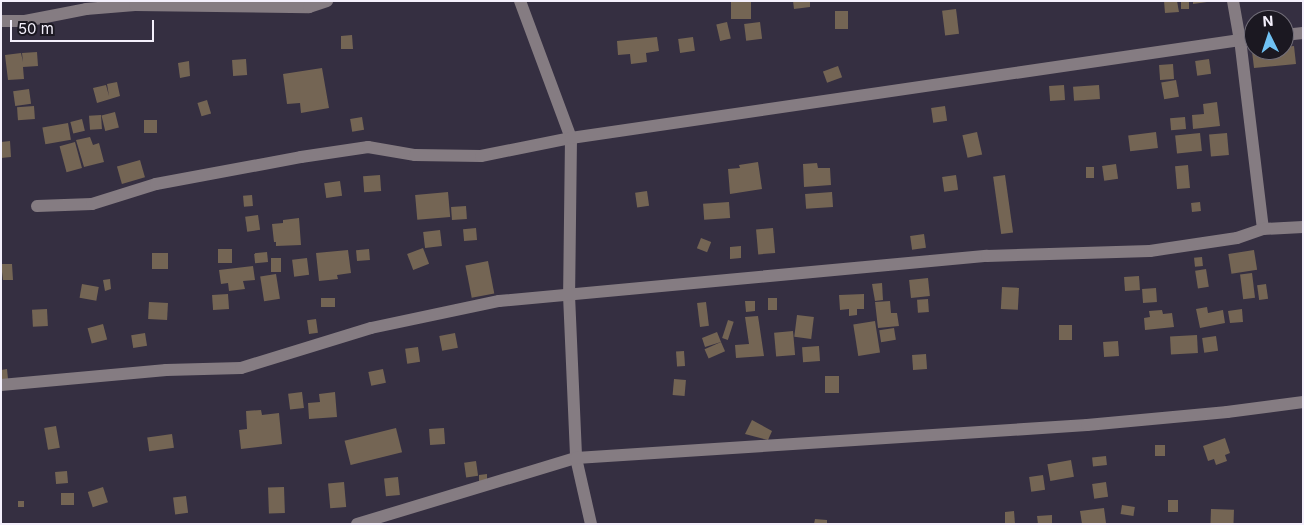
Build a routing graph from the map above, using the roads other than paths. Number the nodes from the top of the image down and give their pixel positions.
1 (327, 1) edge
2 (520, 1) edge
3 (1233, 1) edge
4 (1, 21) edge
5 (1240, 39) junction
6 (1244, 39) edge
7 (571, 138) junction
8 (37, 206) dead end
9 (1303, 227) edge
10 (1263, 229) junction
11 (569, 295) junction
12 (1, 385) edge
13 (1303, 402) edge
14 (576, 458) junction
15 (357, 524) edge
16 (591, 524) edge

1 - 4 street
2 - 7 street
3 - 5 street
5 - 6 street
5 - 7 street
5 - 10 street
7 - 8 street
7 - 11 street
9 - 10 street
10 - 11 street
11 - 12 street
11 - 14 street
13 - 14 street
14 - 15 street
14 - 16 street

